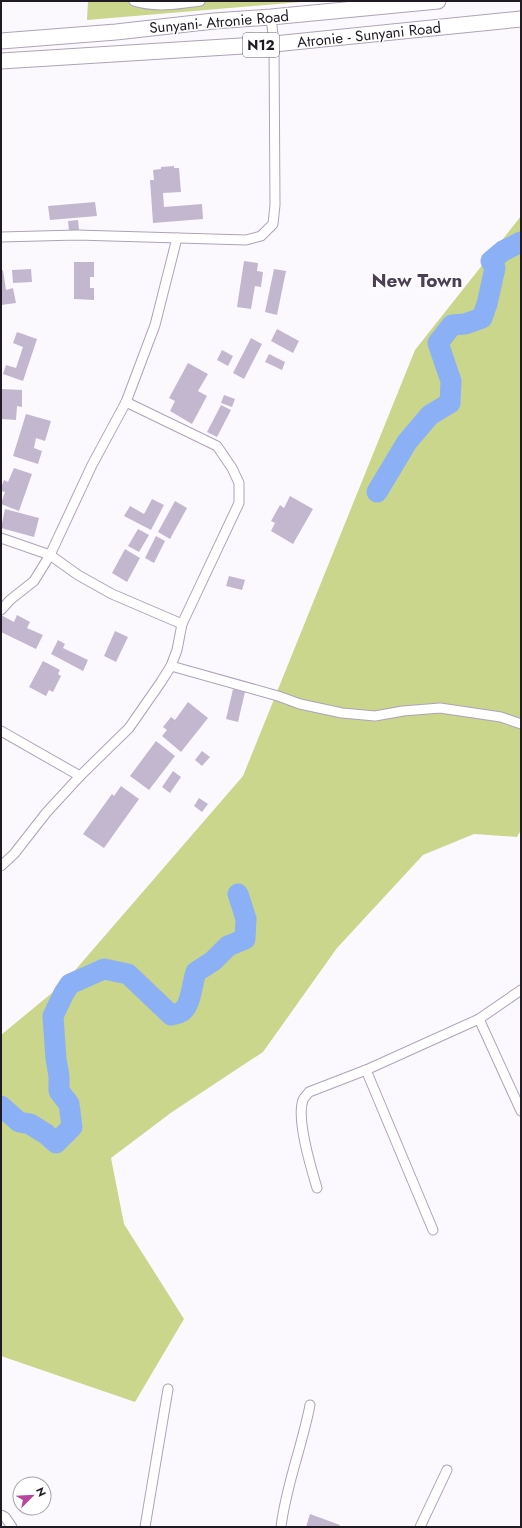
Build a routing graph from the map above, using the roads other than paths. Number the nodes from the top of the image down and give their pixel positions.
1 (134, 1) edge
2 (200, 1) edge
3 (438, 1) edge
4 (271, 17) junction
5 (521, 19) edge
6 (1, 41) edge
7 (274, 44) junction
8 (1, 61) edge
9 (1, 237) edge
10 (177, 238) junction
11 (126, 402) junction
12 (1, 538) edge
13 (50, 555) junction
14 (1, 610) edge
15 (182, 624) junction
16 (171, 666) junction
17 (521, 724) edge
18 (1, 731) edge
19 (80, 776) junction
20 (1, 866) edge
21 (521, 990) edge
22 (479, 1019) junction
23 (366, 1070) junction
24 (521, 1110) edge
25 (317, 1188) dead end
26 (433, 1230) dead end
27 (168, 1389) dead end
28 (310, 1405) dead end
29 (447, 1470) dead end
30 (1, 1515) edge
31 (12, 1527) edge
32 (145, 1527) edge
33 (281, 1527) edge
34 (420, 1527) edge

1 - 2 street
3 - 4 highway, Sunyani- Atronie Road / N12
4 - 6 highway, Sunyani- Atronie Road / N12
4 - 7 street
5 - 7 highway, Atronie - Sunyani Road / N12
7 - 8 highway, Atronie - Sunyani Road / N12
7 - 10 street
9 - 10 street
10 - 11 street
11 - 13 street
11 - 15 street
12 - 13 street
13 - 14 street
13 - 15 street
15 - 16 street
16 - 17 street
16 - 19 street
18 - 19 street
19 - 20 street
21 - 22 street
22 - 23 street
22 - 24 street
23 - 25 street
23 - 26 street
27 - 32 street
28 - 33 street
29 - 34 street
30 - 31 street

